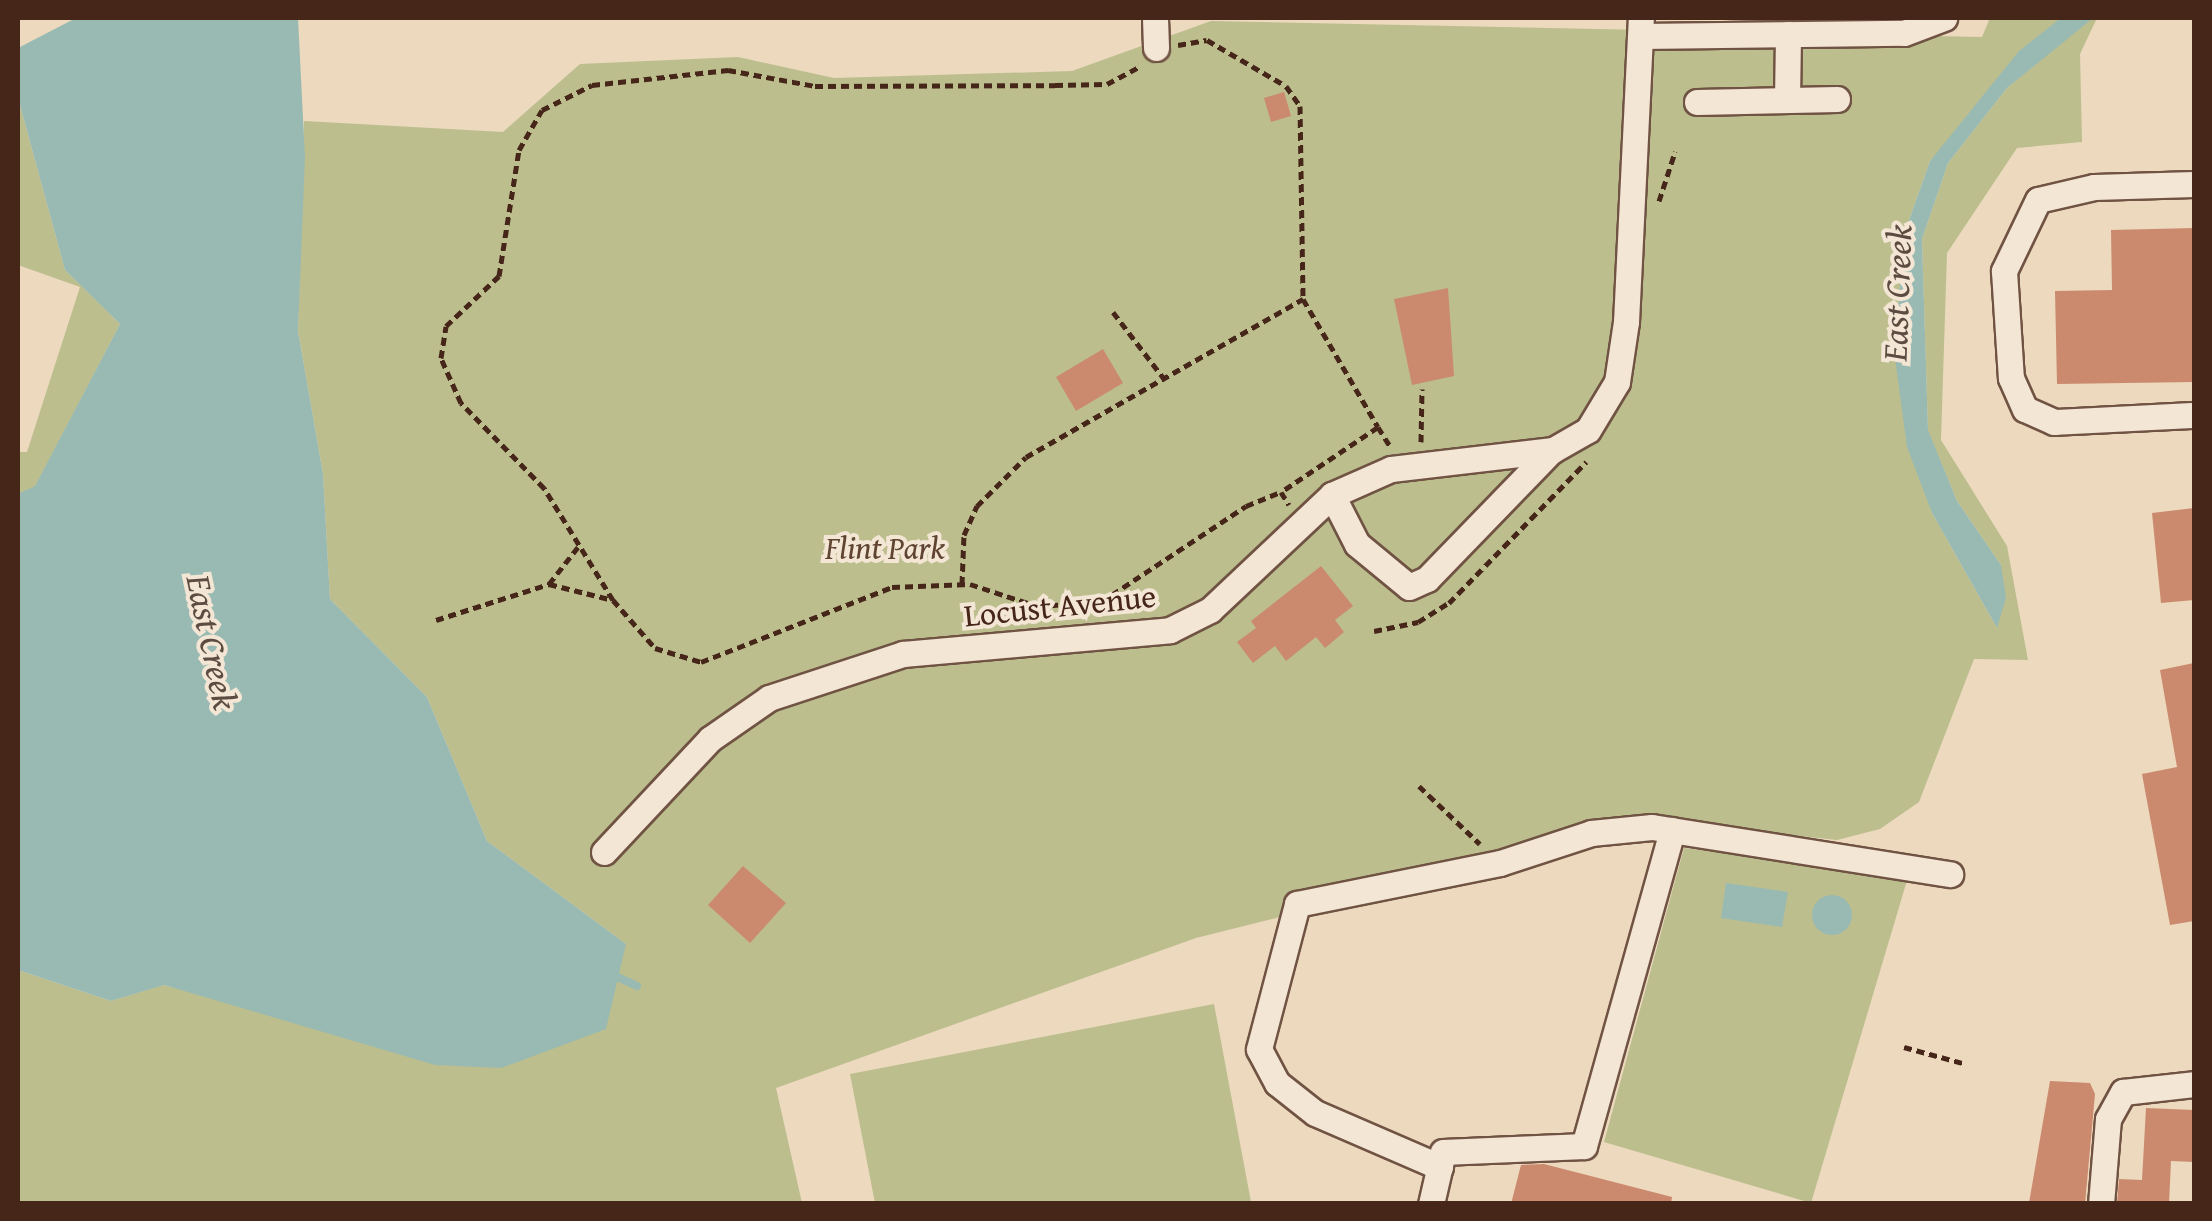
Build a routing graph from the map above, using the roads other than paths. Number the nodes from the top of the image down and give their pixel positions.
1 (1155, 18) edge
2 (1944, 18) edge
3 (1641, 27) edge
4 (1788, 34) junction
5 (1156, 48) road end
6 (1837, 99) dead end
7 (1787, 100) junction
8 (1697, 102) dead end
9 (2194, 184) edge
10 (2194, 415) edge
11 (1553, 450) junction
12 (1332, 494) junction
13 (1672, 830) junction
14 (604, 852) dead end
15 (1950, 874) dead end
16 (2194, 1084) edge
17 (1440, 1167) junction
18 (1431, 1204) edge
19 (2101, 1204) edge

1 - 5 street
2 - 4 street
3 - 4 street
3 - 11 street, Locust Avenue
4 - 7 street
6 - 7 street
7 - 8 street
9 - 10 street
11 - 12 street, Locust Avenue
11 - 12 street
12 - 14 street, Locust Avenue
13 - 15 street
13 - 17 street
13 - 17 street
16 - 19 street
17 - 18 street

